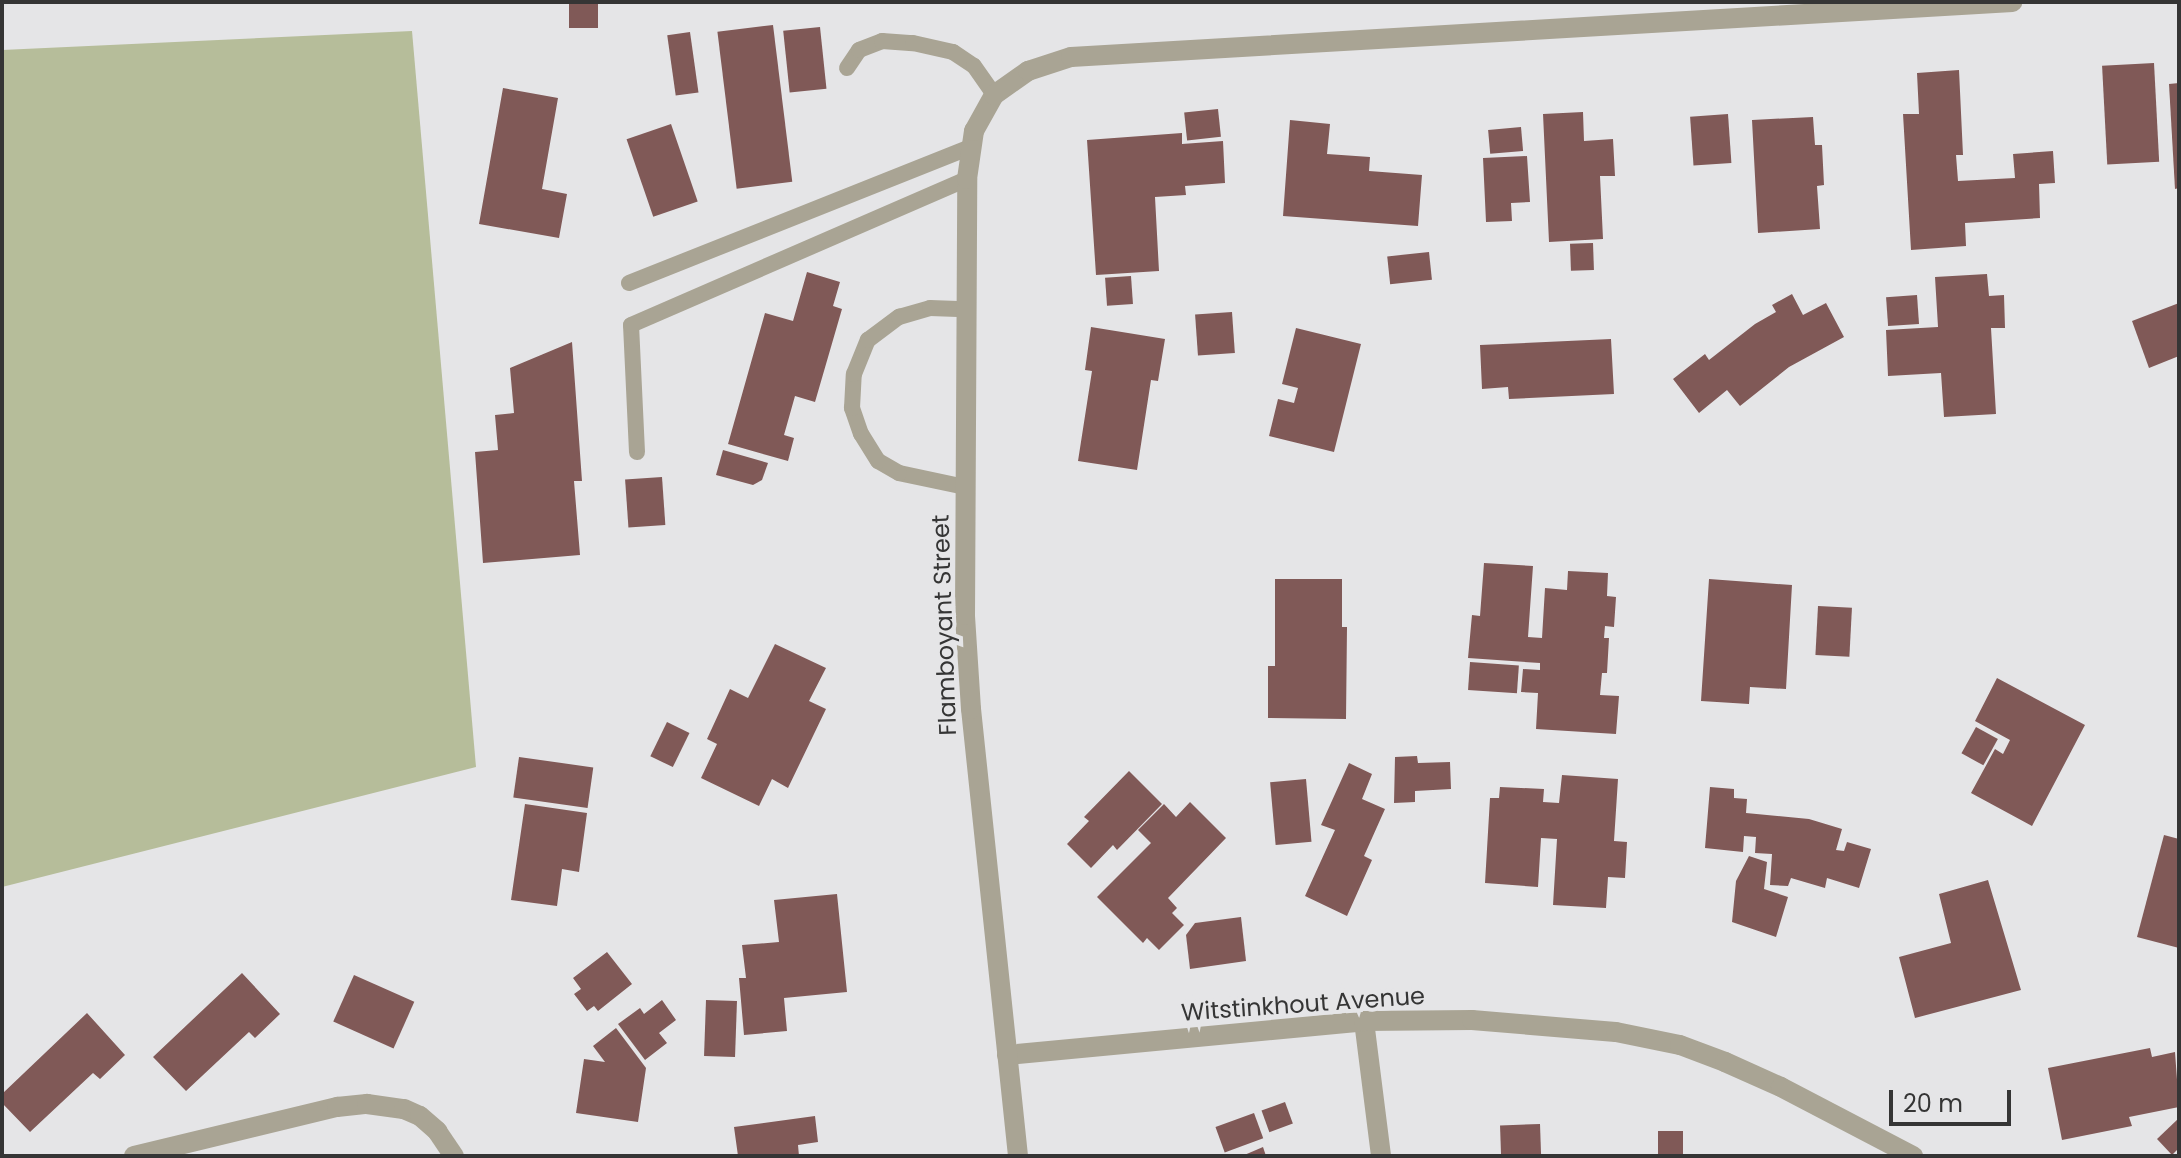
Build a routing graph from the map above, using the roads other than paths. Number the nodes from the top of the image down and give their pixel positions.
1 (2012, 2) edge
2 (847, 68) dead end
3 (994, 95) junction
4 (970, 147) junction
5 (967, 179) junction
6 (629, 283) dead end
7 (965, 309) junction
8 (637, 452) dead end
9 (965, 487) junction
10 (1364, 1021) junction
11 (1007, 1055) junction
12 (134, 1156) edge
13 (454, 1156) edge
14 (1018, 1156) edge
15 (1381, 1156) edge
16 (1913, 1156) edge

1 - 3 street
2 - 3 lane
3 - 4 street, Flamboyant Street
4 - 5 street, Flamboyant Street
4 - 6 lane
5 - 7 street, Flamboyant Street
5 - 8 lane
7 - 9 street, Flamboyant Street
7 - 9 lane
9 - 11 street, Flamboyant Street
10 - 11 street, Witstinkhout Avenue
10 - 15 street
10 - 16 street, Witstinkhout Avenue
11 - 14 street, Flamboyant Street
12 - 13 street

